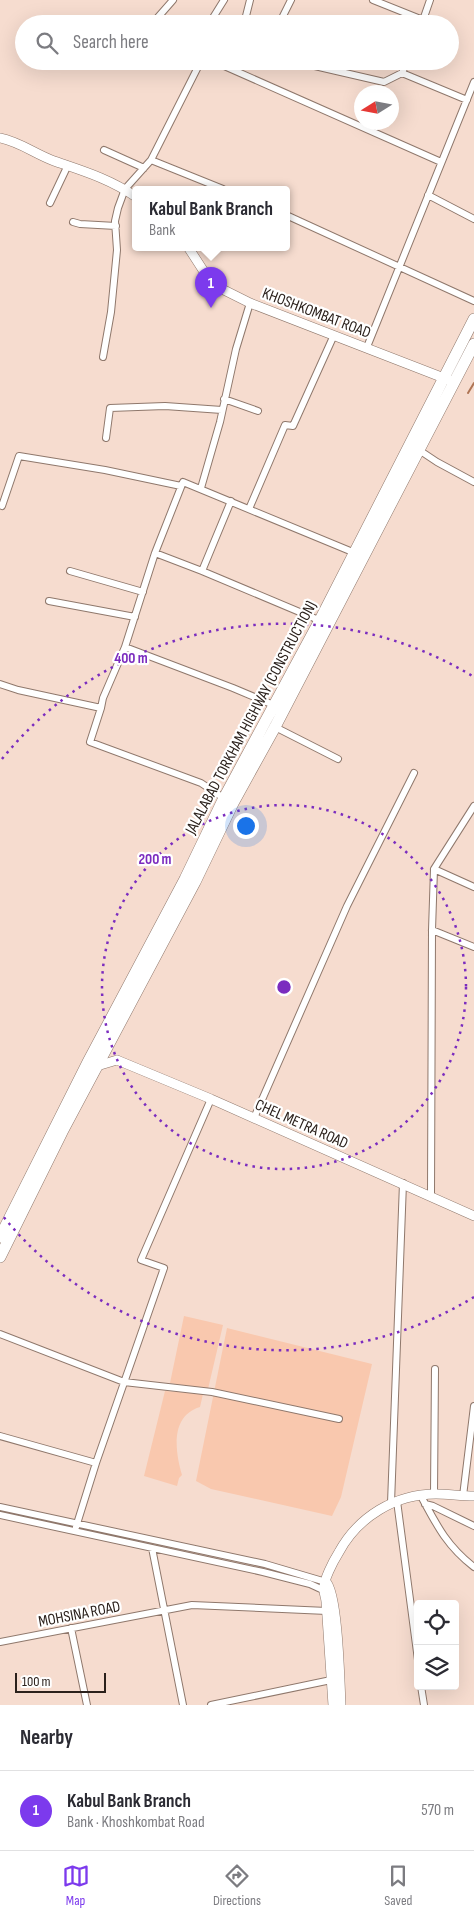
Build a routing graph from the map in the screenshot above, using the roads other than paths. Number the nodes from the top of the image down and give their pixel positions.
1 (173, 0) edge
2 (224, 0) edge
3 (250, 0) edge
4 (291, 0) edge
5 (373, 0) edge
6 (430, 0) edge
7 (160, 15) edge
8 (215, 15) edge
9 (246, 15) edge
10 (284, 15) edge
11 (406, 15) edge
12 (425, 15) edge
13 (196, 70) edge
14 (233, 70) edge
15 (332, 70) edge
16 (403, 70) edge
17 (402, 73) junction
18 (474, 82) edge
19 (467, 100) junction
20 (0, 138) edge
21 (104, 150) dead end
22 (151, 160) junction
23 (441, 162) junction
24 (68, 165) junction
25 (144, 168) junction
26 (216, 186) edge
27 (125, 189) junction
28 (132, 194) edge
29 (428, 195) junction
30 (50, 203) dead end
31 (290, 217) edge
32 (474, 219) edge
33 (73, 222) dead end
34 (116, 226) junction
35 (191, 251) edge
36 (399, 267) junction
37 (474, 301) edge
38 (250, 303) junction
39 (474, 319) edge
40 (334, 335) junction
41 (474, 344) edge
42 (367, 347) junction
43 (103, 357) dead end
44 (449, 380) junction
45 (224, 399) junction
46 (222, 410) junction
47 (258, 411) dead end
48 (106, 438) dead end
49 (419, 450) junction
50 (474, 482) edge
51 (181, 486) junction
52 (201, 488) junction
53 (232, 501) junction
54 (0, 505) edge
55 (249, 509) junction
56 (156, 554) junction
57 (358, 554) junction
58 (70, 571) dead end
59 (202, 571) junction
60 (340, 582) junction
61 (143, 592) junction
62 (49, 601) dead end
63 (339, 603) junction
64 (135, 617) junction
65 (323, 624) junction
66 (125, 647) junction
67 (0, 684) edge
68 (101, 708) junction
69 (278, 708) junction
70 (275, 727) junction
71 (338, 759) dead end
72 (414, 773) dead end
73 (228, 801) junction
74 (474, 806) edge
75 (434, 869) junction
76 (474, 887) edge
77 (432, 930) junction
78 (474, 947) edge
79 (111, 1041) junction
80 (117, 1060) junction
81 (97, 1066) junction
82 (211, 1099) junction
83 (254, 1118) junction
84 (403, 1183) junction
85 (431, 1196) junction
86 (474, 1214) edge
87 (5, 1217) edge
88 (4, 1233) edge
89 (0, 1257) edge
90 (0, 1334) edge
91 (434, 1369) dead end
92 (124, 1382) junction
93 (474, 1406) edge
94 (339, 1419) dead end
95 (0, 1436) edge
96 (96, 1463) junction
97 (434, 1494) junction
98 (463, 1496) junction
99 (474, 1496) edge
100 (423, 1500) junction
101 (394, 1502) junction
102 (0, 1507) edge
103 (0, 1515) edge
104 (78, 1523) junction
105 (474, 1526) edge
106 (75, 1531) junction
107 (143, 1538) junction
108 (142, 1546) junction
109 (152, 1548) junction
110 (200, 1550) junction
111 (198, 1558) junction
112 (235, 1562) junction
113 (265, 1564) junction
114 (474, 1567) edge
115 (263, 1572) junction
116 (324, 1586) junction
117 (164, 1610) junction
118 (327, 1611) junction
119 (71, 1628) junction
120 (0, 1642) edge
121 (416, 1645) edge
122 (331, 1680) junction
123 (422, 1690) edge
124 (88, 1705) edge
125 (183, 1705) edge
126 (211, 1705) edge
127 (333, 1705) edge
128 (341, 1705) edge
129 (424, 1705) edge

1 - 7 street
2 - 8 street
3 - 9 street
4 - 10 street
5 - 11 street
6 - 12 street
13 - 22 street
14 - 23 street
15 - 17 street
16 - 17 street
17 - 19 street
18 - 19 street
19 - 23 street
20 - 24 street
21 - 25 street
22 - 25 street
22 - 26 street
23 - 29 street
24 - 27 street
24 - 30 street
25 - 27 street
27 - 28 street
27 - 34 street
29 - 32 street
29 - 36 street
31 - 36 street
33 - 34 street
34 - 43 street
35 - 38 street, KHOSHKOMBAT ROAD
36 - 37 street
36 - 42 street
38 - 40 street, KHOSHKOMBAT ROAD
38 - 45 street
39 - 44 highway, JALALABAD TORKHAM HIGHWAY (CONSTRUCTION)
40 - 42 street, KHOSHKOMBAT ROAD
40 - 55 street
41 - 44 highway
42 - 44 street, KHOSHKOMBAT ROAD
44 - 49 highway
44 - 57 highway, JALALABAD TORKHAM HIGHWAY (CONSTRUCTION)
45 - 46 street
45 - 47 street
46 - 48 street
46 - 52 street
49 - 50 street
49 - 57 highway
51 - 52 street
51 - 54 street
51 - 56 street
52 - 53 street
53 - 55 street
53 - 59 street
55 - 57 street
56 - 59 street
56 - 61 street
57 - 60 highway, JALALABAD TORKHAM HIGHWAY (CONSTRUCTION)
57 - 63 highway
58 - 61 street
59 - 65 street
60 - 63 highway
60 - 65 highway, JALALABAD TORKHAM HIGHWAY (CONSTRUCTION)
61 - 64 street
62 - 64 street
63 - 65 highway
64 - 66 street
65 - 69 highway, JALALABAD TORKHAM HIGHWAY (CONSTRUCTION)
66 - 68 street
66 - 69 street
67 - 68 street
68 - 73 street
69 - 70 highway
69 - 73 highway, JALALABAD TORKHAM HIGHWAY (CONSTRUCTION)
70 - 71 street
70 - 73 highway
72 - 83 street
73 - 79 highway
73 - 87 highway, JALALABAD TORKHAM HIGHWAY (CONSTRUCTION)
74 - 75 street
75 - 76 street
75 - 77 street
77 - 78 street
77 - 85 street
79 - 80 street
79 - 81 highway
80 - 81 street
80 - 82 street, CHEL METRA ROAD
81 - 88 highway
82 - 83 street, CHEL METRA ROAD
82 - 92 street
83 - 84 street, CHEL METRA ROAD
84 - 85 street, CHEL METRA ROAD
84 - 101 street
85 - 86 street, CHEL METRA ROAD
87 - 88 highway, JALALABAD TORKHAM HIGHWAY (CONSTRUCTION)
88 - 89 highway
90 - 92 street
91 - 97 street
92 - 94 street
92 - 96 street
93 - 98 street
95 - 96 street
96 - 104 street
97 - 98 street
97 - 100 street
98 - 99 street
100 - 101 street
100 - 105 street
100 - 114 street
101 - 116 street
101 - 121 street
102 - 104 street
103 - 106 street
104 - 106 street
104 - 107 street
106 - 108 street
107 - 108 street
107 - 110 street
108 - 109 street
109 - 111 street
109 - 117 street
110 - 111 street
110 - 112 street
111 - 112 street
112 - 113 street
112 - 115 street
113 - 115 street
113 - 116 street
115 - 116 street
116 - 118 street
116 - 128 street
117 - 118 street, MOHSINA ROAD
117 - 119 street, MOHSINA ROAD
117 - 125 street
118 - 122 street
119 - 120 street, MOHSINA ROAD
119 - 124 street
122 - 126 street
122 - 127 street
123 - 129 street

